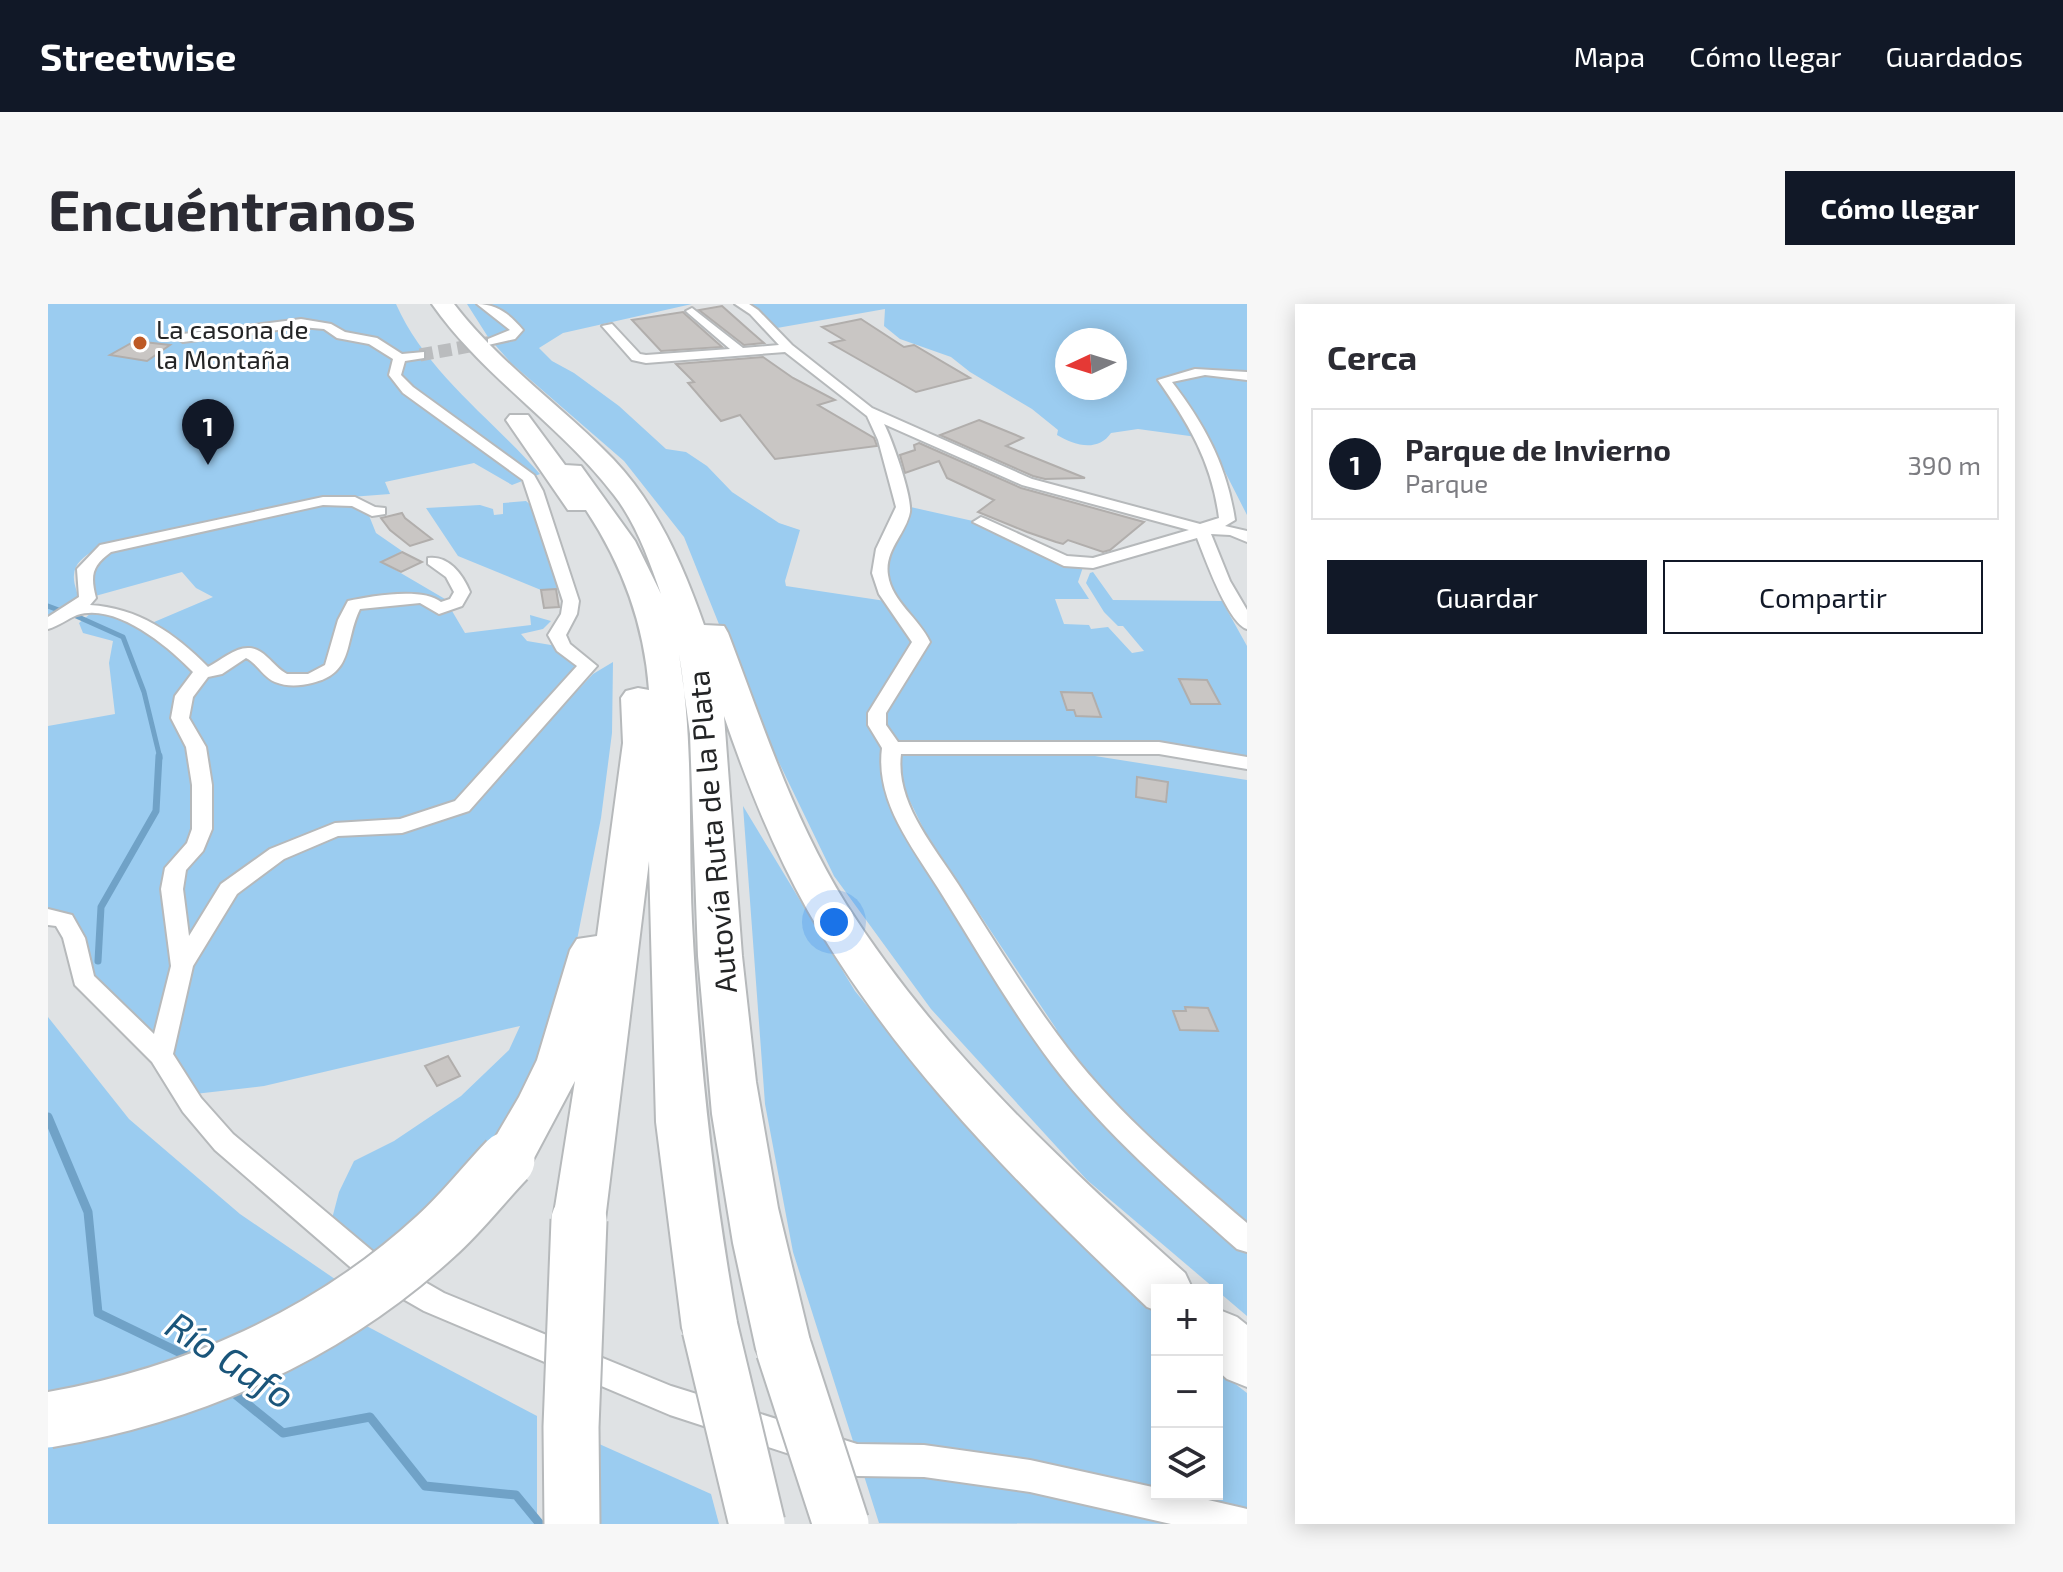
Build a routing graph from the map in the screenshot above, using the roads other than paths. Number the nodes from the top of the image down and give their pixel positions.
1 (416, 304) edge
2 (443, 304) edge
3 (483, 304) edge
4 (741, 304) edge
5 (692, 311) dead end
6 (608, 326) dead end
7 (183, 338) dead end
8 (492, 342) tunnel mouth
9 (788, 348) junction
10 (741, 352) junction
11 (420, 355) tunnel mouth
12 (720, 355) junction
13 (400, 358) junction
14 (732, 367) dead end
15 (1247, 376) edge
16 (873, 414) junction
17 (519, 420) junction
18 (380, 511) dead end
19 (981, 522) dead end
20 (646, 524) junction
21 (1201, 529) junction
22 (1247, 537) edge
23 (434, 561) dead end
24 (76, 609) junction
25 (48, 624) edge
26 (1247, 624) edge
27 (637, 669) junction
28 (203, 672) junction
29 (892, 748) junction
30 (1247, 763) edge
31 (48, 917) edge
32 (182, 966) junction
33 (161, 1055) junction
34 (1247, 1240) edge
35 (1160, 1284) edge
36 (1223, 1340) edge
37 (1247, 1360) edge
38 (48, 1420) edge
39 (572, 1524) edge
40 (757, 1524) edge
41 (841, 1524) edge
42 (1243, 1524) edge

1 - 17 highway, Autovía Ruta de la Plata
2 - 20 highway, Autovía Ruta de la Plata
3 - 8 street
4 - 9 street
5 - 10 street
6 - 12 street
7 - 13 street
9 - 10 street
9 - 16 street
10 - 12 street
11 - 13 street
12 - 14 street
13 - 32 street
15 - 21 street
16 - 21 street
16 - 29 street
17 - 27 highway
17 - 40 highway, Autovía Ruta de la Plata, bridge
18 - 24 street
19 - 21 street
20 - 35 highway
20 - 41 highway, Autovía Ruta de la Plata, bridge
21 - 22 street
21 - 26 street
23 - 28 street
24 - 25 street
24 - 28 street
27 - 38 highway, bridge
27 - 39 highway, bridge
28 - 32 street
29 - 30 street
29 - 34 street
31 - 33 street
32 - 33 street
33 - 42 street
36 - 37 highway

